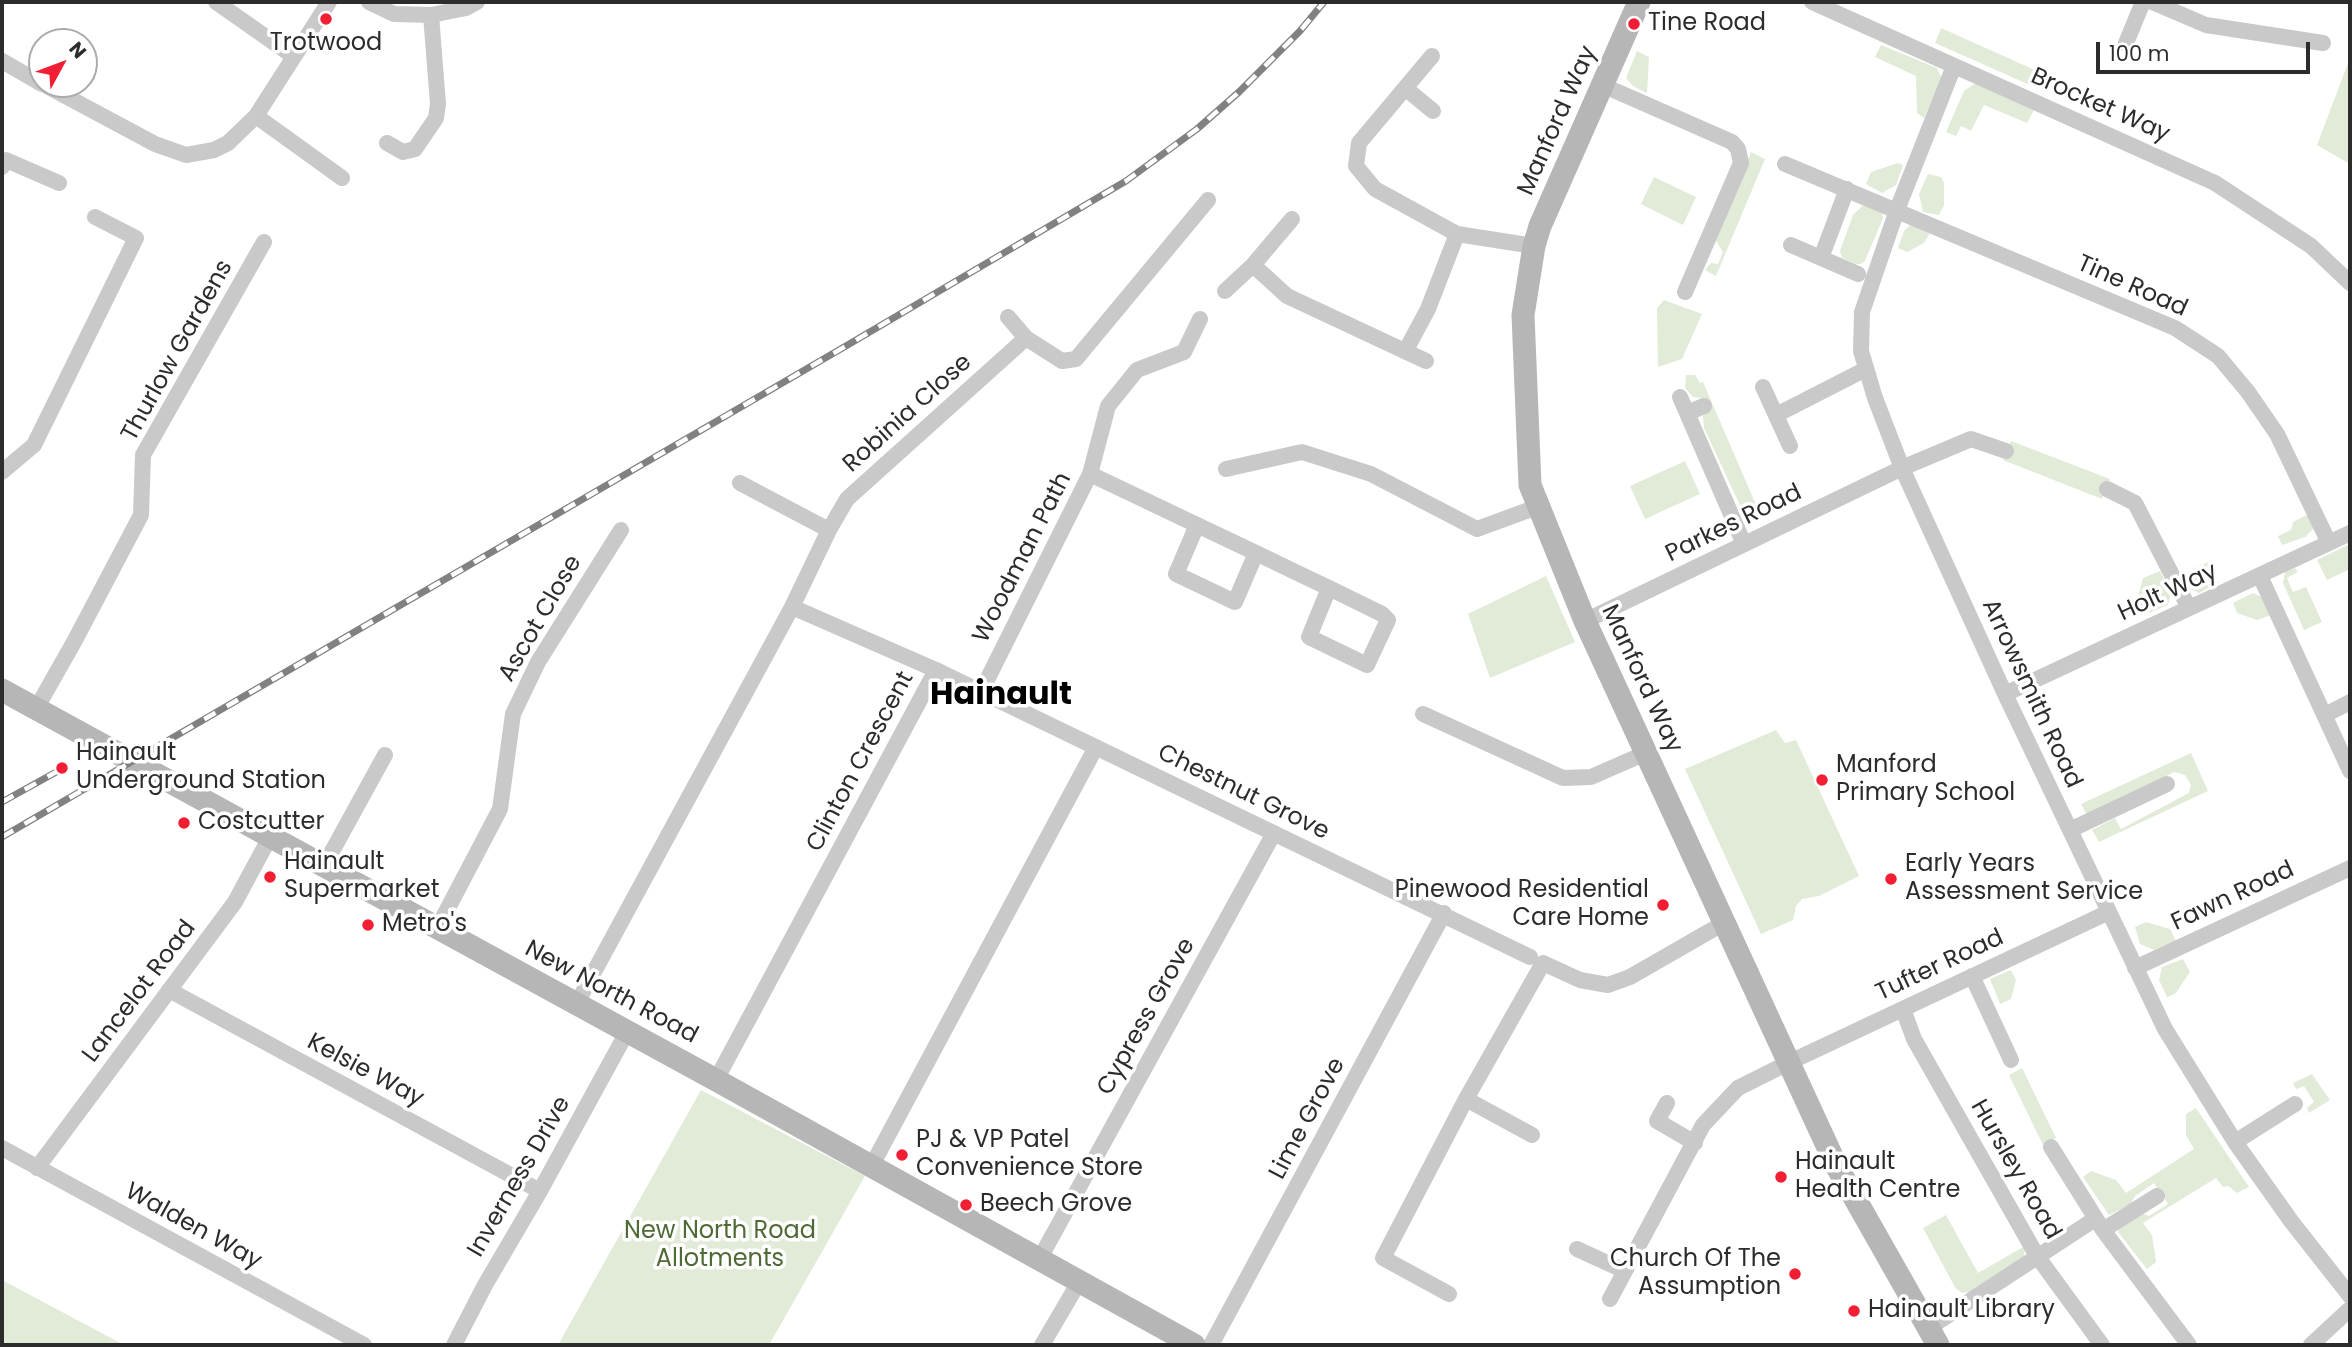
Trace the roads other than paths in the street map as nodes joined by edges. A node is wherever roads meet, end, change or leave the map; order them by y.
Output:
1 (216, 2) edge
2 (329, 2) edge
3 (369, 2) edge
4 (477, 2) edge
5 (1639, 2) edge
6 (1812, 2) edge
7 (2143, 2) edge
8 (2152, 2) edge
9 (431, 15) junction
10 (2126, 43) dead end
11 (2323, 43) dead end
12 (293, 56) junction
13 (1432, 56) dead end
14 (2, 61) edge
15 (1954, 66) junction
16 (28, 76) edge
17 (1602, 85) junction
18 (1405, 88) junction
19 (68, 98) edge
20 (1433, 111) dead end
21 (256, 116) junction
22 (387, 143) dead end
23 (1785, 163) dead end
24 (2, 167) edge
25 (342, 178) dead end
26 (59, 183) dead end
27 (1847, 189) junction
28 (1208, 200) dead end
29 (1897, 210) junction
30 (95, 217) dead end
31 (1292, 219) dead end
32 (1457, 234) junction
33 (264, 243) dead end
34 (1791, 245) dead end
35 (1534, 246) junction
36 (1821, 258) junction
37 (1253, 265) junction
38 (1858, 274) dead end
39 (2350, 283) edge
40 (1225, 291) dead end
41 (1685, 292) dead end
42 (1008, 317) dead end
43 (1200, 320) dead end
44 (1026, 338) junction
45 (1406, 350) junction
46 (1426, 361) dead end
47 (1866, 369) junction
48 (1763, 387) dead end
49 (1680, 397) dead end
50 (1704, 406) dead end
51 (1687, 413) junction
52 (1776, 415) junction
53 (1790, 446) dead end
54 (2006, 451) dead end
55 (1902, 468) junction
56 (1226, 469) dead end
57 (2, 472) edge
58 (1090, 474) junction
59 (740, 483) dead end
60 (2107, 489) dead end
61 (1537, 507) junction
62 (1197, 525) junction
63 (621, 530) dead end
64 (829, 530) junction
65 (2350, 533) edge
66 (2329, 543) junction
67 (1744, 544) junction
68 (1256, 553) junction
69 (2260, 576) junction
70 (1329, 588) junction
71 (792, 607) junction
72 (2189, 608) junction
73 (1585, 621) junction
74 (936, 670) junction
75 (2, 690) edge
76 (981, 692) junction
77 (2005, 694) junction
78 (2350, 702) edge
79 (36, 709) junction
80 (1423, 713) dead end
81 (2325, 715) junction
82 (1096, 747) junction
83 (1646, 753) junction
84 (385, 755) dead end
85 (2350, 771) edge
86 (2167, 784) dead end
87 (2070, 830) junction
88 (1274, 833) junction
89 (270, 837) junction
90 (324, 866) junction
91 (2350, 868) edge
92 (2109, 912) junction
93 (1444, 913) junction
94 (1724, 923) junction
95 (437, 929) junction
96 (1530, 957) dead end
97 (2135, 968) junction
98 (1972, 976) junction
99 (169, 990) junction
100 (576, 1004) junction
101 (1903, 1009) junction
102 (627, 1032) junction
103 (2011, 1060) dead end
104 (1790, 1062) junction
105 (716, 1080) junction
106 (1466, 1099) junction
107 (1667, 1103) dead end
108 (2295, 1104) dead end
109 (1532, 1135) dead end
110 (1695, 1143) junction
111 (2235, 1143) junction
112 (2051, 1147) dead end
113 (2, 1148) edge
114 (871, 1167) junction
115 (37, 1168) junction
116 (540, 1191) junction
117 (2157, 1196) dead end
118 (2099, 1225) junction
119 (1577, 1249) dead end
120 (2037, 1256) junction
121 (1039, 1259) junction
122 (1625, 1271) junction
123 (1079, 1282) junction
124 (1449, 1294) dead end
125 (2350, 1296) edge
126 (1610, 1299) dead end
127 (2350, 1309) edge
128 (1932, 1337) edge
129 (364, 1345) edge
130 (454, 1345) edge
131 (1042, 1345) edge
132 (1194, 1345) edge
133 (1212, 1345) edge
134 (2102, 1345) edge
135 (2189, 1345) edge
136 (2311, 1345) edge

1 - 12 street
2 - 12 street
3 - 9 street
4 - 9 street
5 - 17 street, Manford Way
6 - 15 street, Brocket Way
7 - 10 street
8 - 11 street
9 - 22 street
12 - 21 street
13 - 18 street
14 - 16 street
15 - 29 street, Arrowsmith Road
15 - 39 street, Brocket Way
17 - 35 street, Manford Way
17 - 41 street
18 - 20 street
18 - 32 street
19 - 21 street
21 - 25 street
23 - 27 street, Tine Road
24 - 26 street
27 - 29 street, Tine Road
27 - 36 street
28 - 44 street
29 - 47 street, Arrowsmith Road
29 - 66 street, Tine Road
30 - 57 street
31 - 37 street
32 - 35 street
32 - 45 street
33 - 79 street, Thurlow Gardens
34 - 36 street
35 - 61 street, Manford Way
36 - 38 street
37 - 40 street
37 - 45 street
42 - 44 street
43 - 58 street
44 - 64 street, Robinia Close
45 - 46 street
47 - 52 street
47 - 55 street, Arrowsmith Road
48 - 52 street
49 - 51 street
50 - 51 street
51 - 67 street
52 - 53 street
54 - 55 street, Parkes Road
55 - 67 street, Parkes Road
55 - 77 street, Arrowsmith Road
56 - 61 street
58 - 62 street, Woodman Path
58 - 76 street, Woodman Path
59 - 64 street
60 - 72 street
61 - 73 street, Manford Way
62 - 68 street, Woodman Path
62 - 68 street
63 - 95 street, Ascot Close
64 - 71 street, Robinia Close
65 - 66 street, Holt Way
66 - 69 street, Holt Way
67 - 73 street, Parkes Road
68 - 70 street, Woodman Path
69 - 72 street, Holt Way
69 - 81 street
70 - 70 street, Woodman Path
71 - 74 street, Clinton Crescent
71 - 100 street
72 - 77 street, Holt Way
73 - 83 street, Manford Way
74 - 76 street, Chestnut Grove
74 - 105 street, Clinton Crescent
75 - 79 street, New North Road
76 - 82 street, Chestnut Grove
77 - 87 street, Arrowsmith Road
78 - 81 street
79 - 89 street, New North Road
80 - 83 street
81 - 85 street
82 - 88 street, Chestnut Grove
82 - 114 street
83 - 94 street, Manford Way
84 - 90 street
86 - 87 street
87 - 92 street, Arrowsmith Road
88 - 93 street, Chestnut Grove
88 - 121 street, Cypress Grove
89 - 90 street, New North Road
89 - 99 street, Lancelot Road
90 - 95 street, New North Road
91 - 97 street, Fawn Road
92 - 97 street, Arrowsmith Road
92 - 98 street, Tufter Road
93 - 96 street, Chestnut Grove
93 - 133 street, Lime Grove
94 - 104 street, Manford Way
94 - 106 street
95 - 100 street, New North Road
97 - 111 street, Arrowsmith Road
98 - 101 street, Tufter Road
98 - 103 street
99 - 115 street, Lancelot Road
99 - 116 street, Kelsie Way
100 - 102 street, New North Road
101 - 104 street, Tufter Road
101 - 120 street, Hursley Road
102 - 105 street, New North Road
102 - 116 street, Inverness Drive
104 - 110 street, Tufter Road
104 - 128 street, Manford Way
105 - 114 street, New North Road
106 - 109 street
106 - 124 street
107 - 110 street
108 - 111 street
110 - 122 street, Tufter Road
111 - 125 street, Arrowsmith Road
112 - 118 street
113 - 115 street, Walden Way
114 - 121 street, New North Road
115 - 129 street, Walden Way
116 - 130 street, Inverness Drive
117 - 118 street
118 - 120 street
118 - 135 street
119 - 122 street
120 - 128 street
120 - 134 street, Hursley Road
121 - 123 street, New North Road
122 - 126 street, Tufter Road
123 - 131 street
123 - 132 street, New North Road
127 - 136 street

